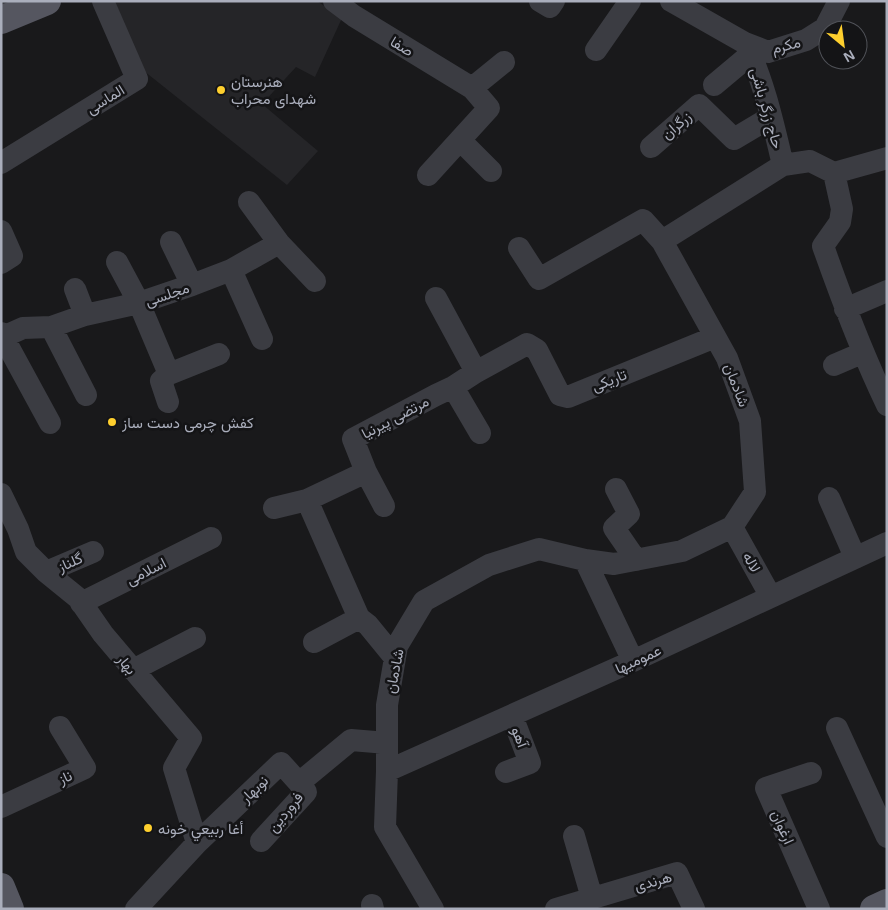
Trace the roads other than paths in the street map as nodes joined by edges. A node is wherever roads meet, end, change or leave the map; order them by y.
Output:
1 (8, 1) edge
2 (47, 1) edge
3 (103, 1) edge
4 (334, 1) edge
5 (540, 1) edge
6 (554, 1) edge
7 (630, 1) edge
8 (839, 1) edge
9 (678, 3) edge
10 (1, 4) edge
11 (1, 20) edge
12 (748, 48) junction
13 (596, 50) dead end
14 (504, 62) dead end
15 (714, 85) dead end
16 (472, 88) junction
17 (771, 117) junction
18 (460, 140) junction
19 (651, 146) dead end
20 (887, 158) edge
21 (1, 163) edge
22 (783, 165) junction
23 (491, 171) dead end
24 (834, 173) junction
25 (428, 175) dead end
26 (249, 202) dead end
27 (1, 231) edge
28 (662, 240) junction
29 (171, 242) dead end
30 (279, 243) junction
31 (519, 248) dead end
32 (118, 262) dead end
33 (1, 263) edge
34 (231, 270) junction
35 (315, 281) dead end
36 (192, 285) junction
37 (75, 289) dead end
38 (887, 291) edge
39 (436, 298) dead end
40 (139, 303) junction
41 (845, 309) junction
42 (85, 315) junction
43 (51, 327) junction
44 (2, 336) edge
45 (715, 337) junction
46 (262, 338) dead end
47 (527, 344) joint
48 (862, 353) junction
49 (219, 354) dead end
50 (834, 365) dead end
51 (476, 372) junction
52 (168, 374) junction
53 (453, 387) junction
54 (86, 395) dead end
55 (168, 402) dead end
56 (887, 405) edge
57 (50, 423) dead end
58 (480, 433) dead end
59 (366, 472) junction
60 (616, 489) dead end
61 (2, 497) edge
62 (829, 498) dead end
63 (307, 500) junction
64 (384, 506) dead end
65 (274, 508) dead end
66 (732, 527) junction
67 (211, 538) dead end
68 (887, 543) edge
69 (93, 552) dead end
70 (854, 557) junction
71 (585, 560) junction
72 (636, 560) junction
73 (46, 572) junction
74 (771, 597) junction
75 (81, 603) junction
76 (359, 618) junction
77 (195, 638) dead end
78 (314, 642) dead end
79 (395, 658) junction
80 (633, 661) junction
81 (133, 670) junction
82 (512, 716) junction
83 (60, 728) dead end
84 (837, 728) dead end
85 (387, 743) junction
86 (388, 771) junction
87 (506, 772) dead end
88 (811, 773) dead end
89 (299, 783) junction
90 (1, 807) edge
91 (574, 836) dead end
92 (887, 837) edge
93 (261, 841) dead end
94 (197, 843) junction
95 (1, 887) edge
96 (592, 898) junction
97 (887, 903) edge
98 (10, 909) edge
99 (136, 909) edge
100 (433, 909) edge
101 (556, 909) edge
102 (694, 909) edge
103 (819, 909) edge
104 (874, 909) edge

1 - 10 street
2 - 11 main road
3 - 21 street, الماسی
4 - 16 street, صفا
5 - 6 street
7 - 13 street
8 - 12 street, مکرم
9 - 12 street
12 - 15 street
12 - 17 street, حاج زرگر باشی
14 - 16 street
16 - 18 street, صفا
17 - 19 street, زرگران
17 - 22 street, حاج زرگر باشی
18 - 23 street
18 - 25 street
20 - 24 street
22 - 24 street, حاج زرگر باشی
22 - 28 street
24 - 41 street
26 - 30 street
27 - 33 street
28 - 31 street, شادمان
28 - 45 street, شادمان
29 - 36 street
30 - 34 street, مجلسی
30 - 35 street
32 - 40 street
34 - 36 street, مجلسی
34 - 46 street
36 - 40 street, مجلسی
37 - 42 street
38 - 41 street
39 - 51 street
40 - 42 street, مجلسی
40 - 52 street
41 - 48 street
42 - 43 street, مجلسی
43 - 44 street, مجلسی
43 - 54 street
44 - 57 street
45 - 47 street, تاریکی
45 - 66 street, شادمان
47 - 51 street, مرتضی پیرنیا
48 - 50 street
48 - 56 street
49 - 52 street
51 - 53 street, مرتضی پیرنیا
52 - 55 street
53 - 58 street
53 - 59 street, مرتضی پیرنیا
59 - 63 street
59 - 64 street
60 - 72 street
61 - 73 street, بهار
62 - 70 street
63 - 65 street
63 - 76 street
66 - 72 street, شادمان
66 - 74 street, لاله
67 - 75 street, اسلامی
68 - 70 street, عمومیها
69 - 73 street, گلناز
70 - 74 street, عمومیها
71 - 72 street, شادمان
71 - 79 street, شادمان
71 - 80 street
73 - 75 street, بهار
74 - 80 street, عمومیها
75 - 81 street, بهار
76 - 78 street
76 - 79 street
77 - 81 street
79 - 85 street, شادمان
80 - 82 street, عمومیها
81 - 94 street, بهار
82 - 86 street, عمومیها
82 - 87 street, آهو
83 - 90 street, ناز
84 - 92 street
85 - 86 street, شادمان
85 - 89 street
86 - 100 street, شادمان
88 - 103 street, ارغوان
89 - 93 street, فروردین
89 - 94 street, نوبهار
91 - 96 street
94 - 99 street, نوبهار
95 - 98 main road
96 - 101 street, هرندی
96 - 102 street, هرندی
97 - 104 main road

